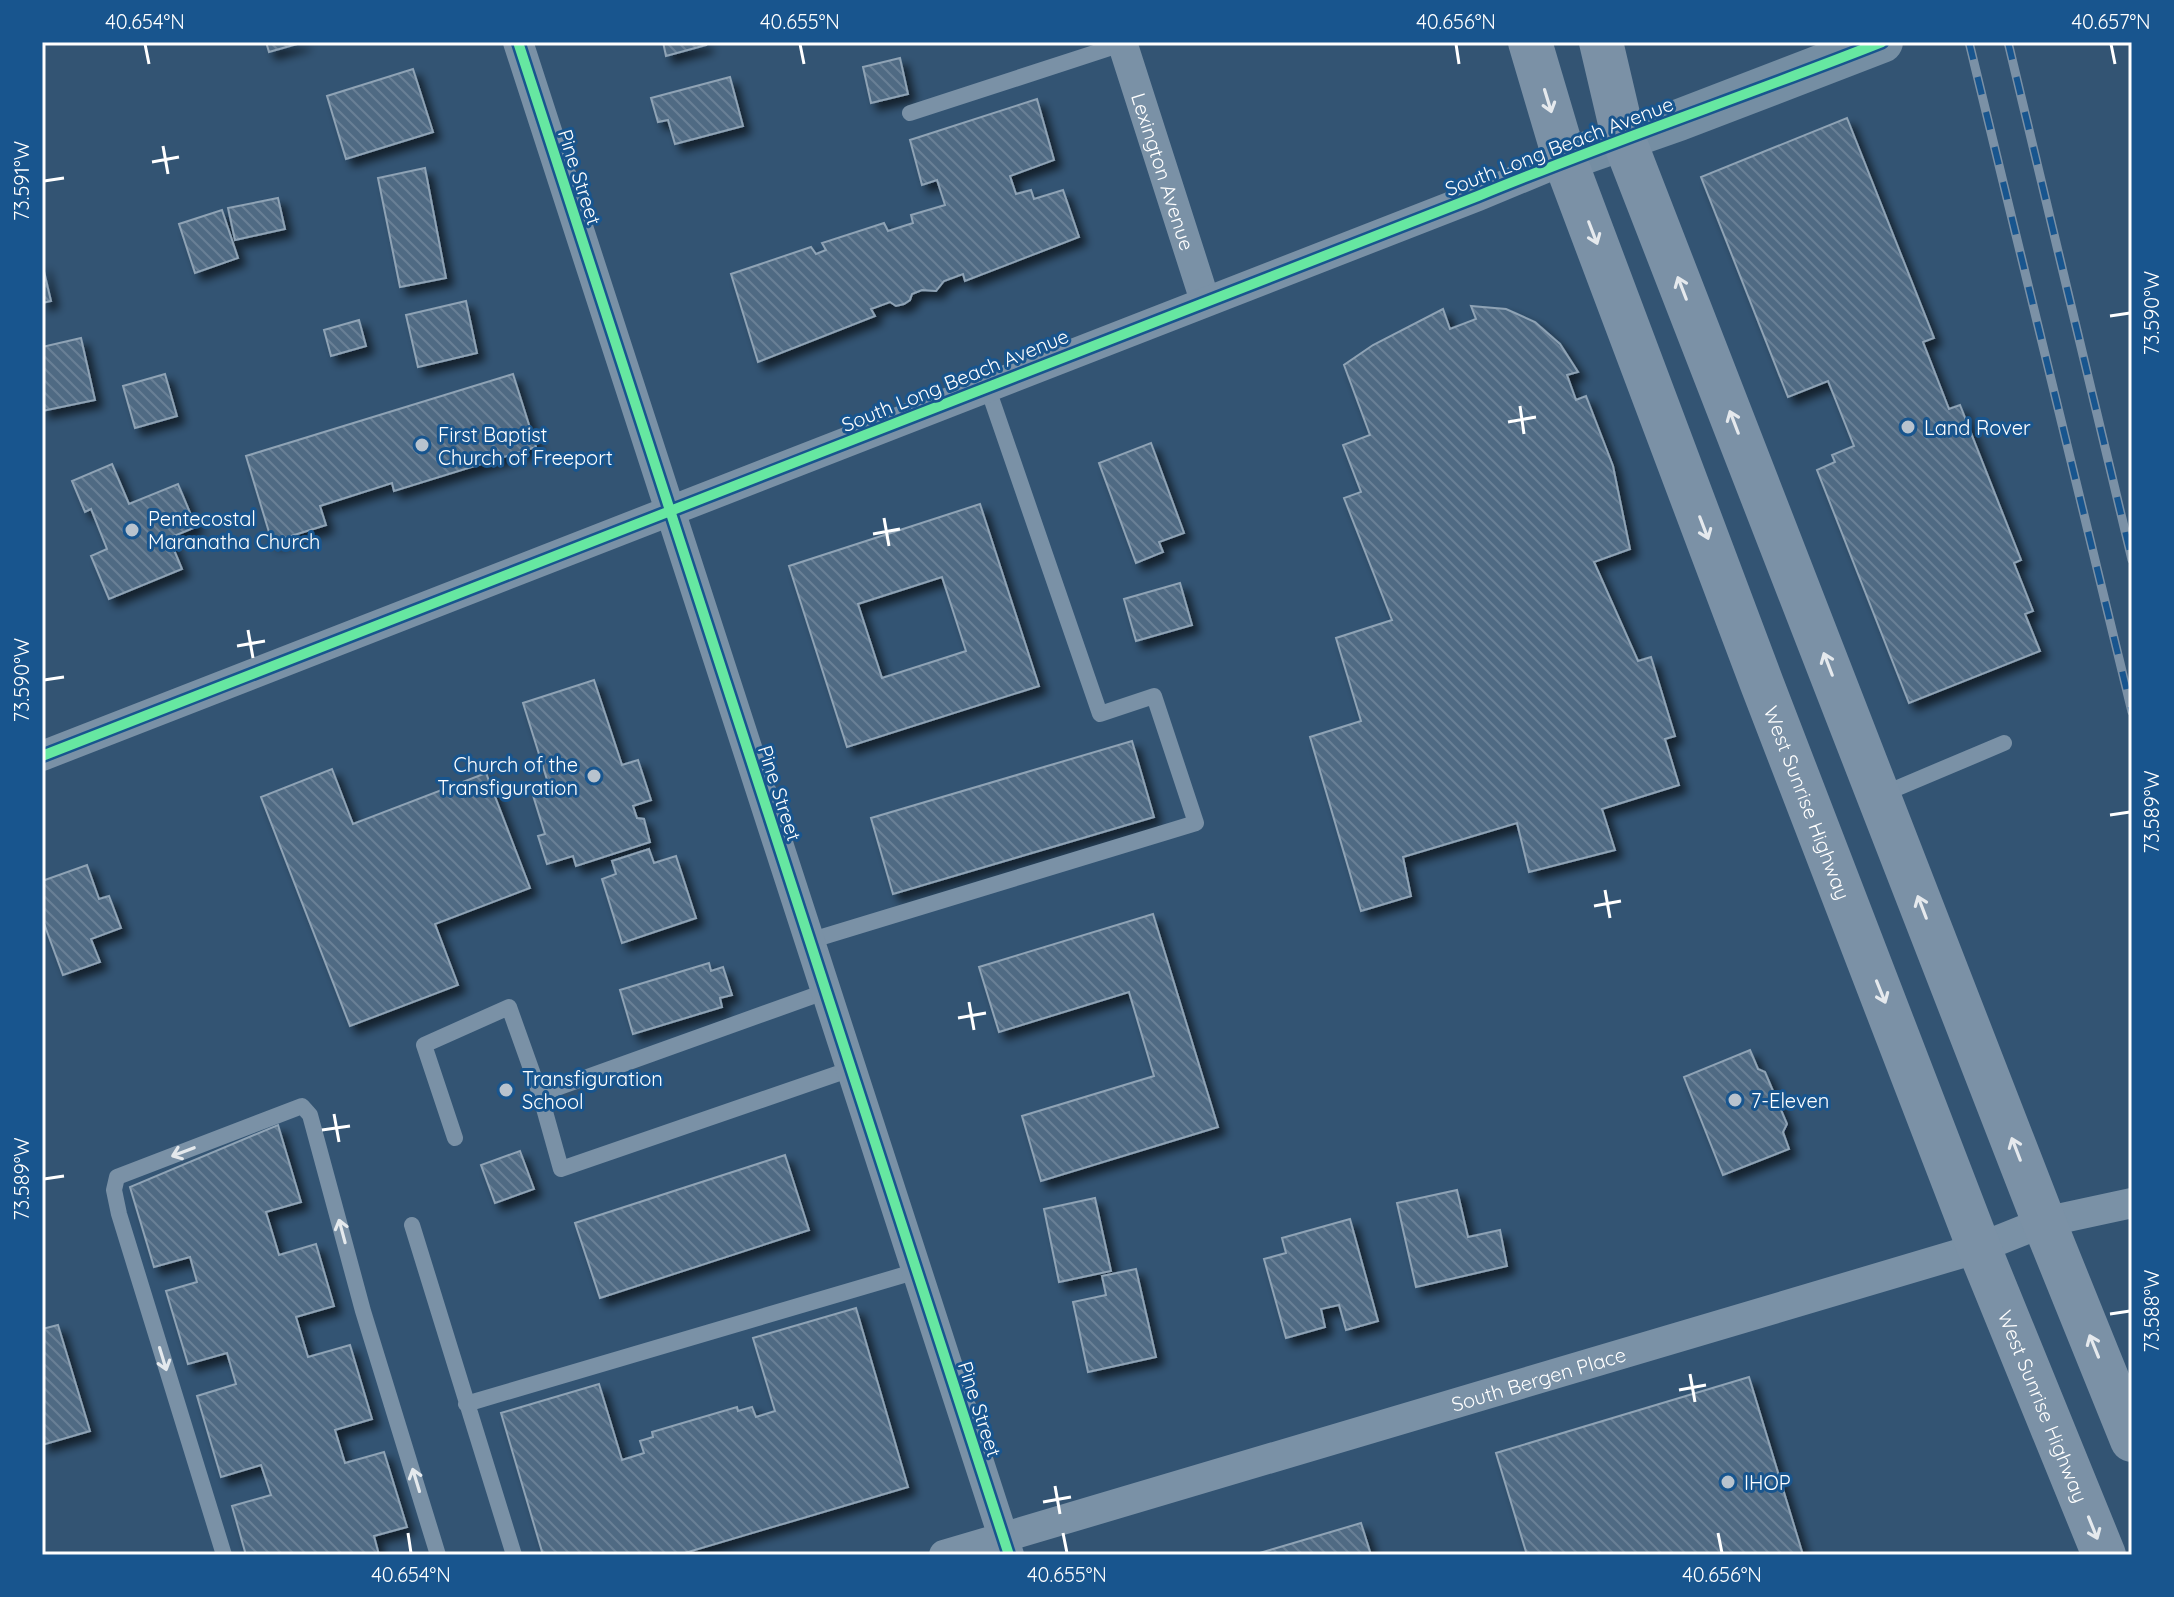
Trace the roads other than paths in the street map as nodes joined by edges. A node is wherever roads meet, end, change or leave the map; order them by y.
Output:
1 (518, 42) edge
2 (1530, 42) edge
3 (1601, 42) edge
4 (1122, 43) edge
5 (1870, 44) edge
6 (910, 113) dead end
7 (1624, 140) junction
8 (1565, 160) junction
9 (1205, 301) junction
10 (987, 386) junction
11 (670, 512) junction
12 (2004, 743) dead end
13 (42, 756) edge
14 (1879, 796) junction
15 (809, 941) junction
16 (827, 991) junction
17 (851, 1069) junction
18 (540, 1094) junction
19 (455, 1138) dead end
20 (2132, 1203) edge
21 (2044, 1222) junction
22 (412, 1225) dead end
23 (1979, 1248) junction
24 (917, 1271) junction
25 (466, 1404) junction
26 (2132, 1440) edge
27 (1006, 1546) edge
28 (224, 1555) edge
29 (438, 1555) edge
30 (514, 1555) edge
31 (944, 1555) edge
32 (2104, 1555) edge

1 - 11 street, Pine Street
2 -> 8 highway, West Sunrise Highway
3 - 7 highway
4 - 6 lane
4 - 9 street, Lexington Avenue
5 - 7 street, South Long Beach Avenue
7 - 8 street, South Long Beach Avenue
14 -> 7 highway
8 - 9 street, South Long Beach Avenue
8 -> 23 highway, West Sunrise Highway
9 - 10 street, South Long Beach Avenue
10 - 11 street, South Long Beach Avenue
10 - 15 lane
11 - 13 street, South Long Beach Avenue
11 - 15 street, Pine Street
12 - 14 lane
21 -> 14 highway
15 - 16 street, Pine Street
16 - 17 street, Pine Street
16 - 18 lane
17 - 18 lane
17 - 24 street, Pine Street
18 - 19 lane
20 - 21 street, South Bergen Place
21 - 23 street, South Bergen Place
26 -> 21 highway
22 - 25 lane
23 - 27 street, South Bergen Place
23 -> 32 highway, West Sunrise Highway
24 - 25 lane
24 - 27 street, Pine Street
25 - 30 lane
27 - 31 street, South Bergen Place
29 -> 28 lane

